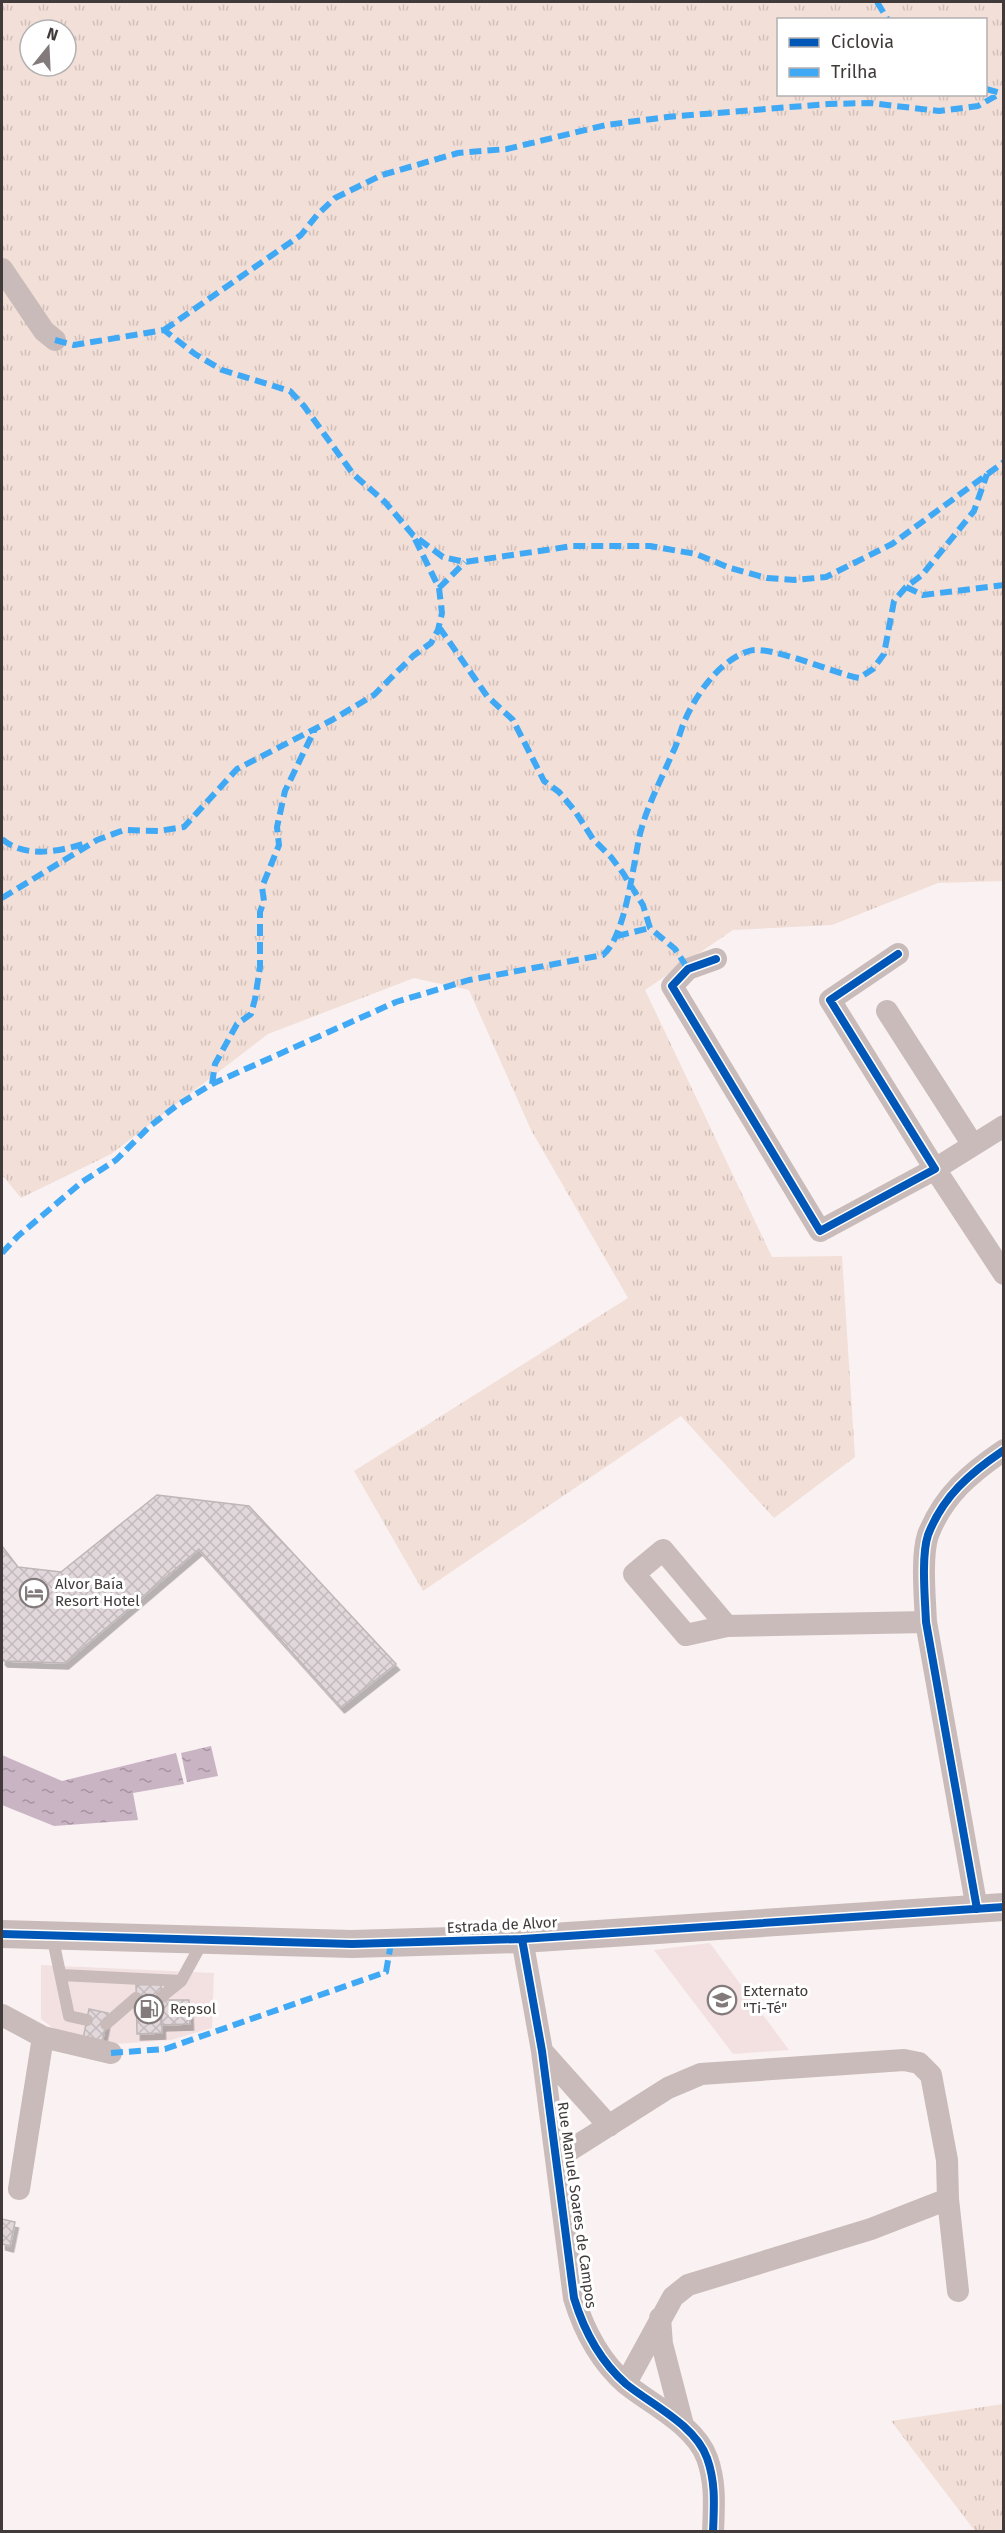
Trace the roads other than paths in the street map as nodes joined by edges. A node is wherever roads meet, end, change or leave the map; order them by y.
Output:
1 (2, 269) edge
2 (55, 340) dead end
3 (898, 954) dead end
4 (716, 959) dead end
5 (887, 1011) dead end
6 (1004, 1126) edge
7 (973, 1145) junction
8 (935, 1168) junction
9 (1004, 1274) edge
10 (1004, 1450) edge
11 (926, 1622) junction
12 (727, 1626) dead end
13 (990, 1908) edge
14 (2, 1934) edge
15 (52, 1935) junction
16 (522, 1939) junction
17 (204, 1940) junction
18 (61, 1975) junction
19 (181, 1981) junction
20 (161, 1997) dead end
21 (136, 1998) dead end
22 (2, 2015) edge
23 (87, 2020) dead end
24 (106, 2024) dead end
25 (43, 2037) junction
26 (542, 2051) junction
27 (111, 2052) dead end
28 (609, 2126) junction
29 (556, 2159) junction
30 (19, 2189) dead end
31 (948, 2199) junction
32 (958, 2291) dead end
33 (660, 2318) junction
34 (626, 2383) junction
35 (683, 2425) junction
36 (713, 2532) edge

1 - 2 street
3 - 8 street
4 - 8 street
5 - 7 street
6 - 7 street
7 - 8 street
8 - 9 street
10 - 11 street
11 - 12 street
11 - 13 street
13 - 16 street, Estrada de Alvor
14 - 15 street, Estrada de Alvor
15 - 17 street, Estrada de Alvor
15 - 18 lane
16 - 17 street, Estrada de Alvor
16 - 26 street, Rue Manuel Soares de Campos
17 - 19 lane
18 - 19 lane
18 - 23 lane
19 - 20 lane
21 - 24 lane
22 - 25 street
25 - 27 street
25 - 30 street
26 - 28 street
26 - 29 street, Rue Manuel Soares de Campos
28 - 29 street
28 - 31 street
29 - 34 street, Rue Manuel Soares de Campos
31 - 32 street
31 - 33 street
33 - 34 street
33 - 35 street
34 - 35 street, Rue Manuel Soares de Campos
35 - 36 street, Rue Manuel Soares de Campos

